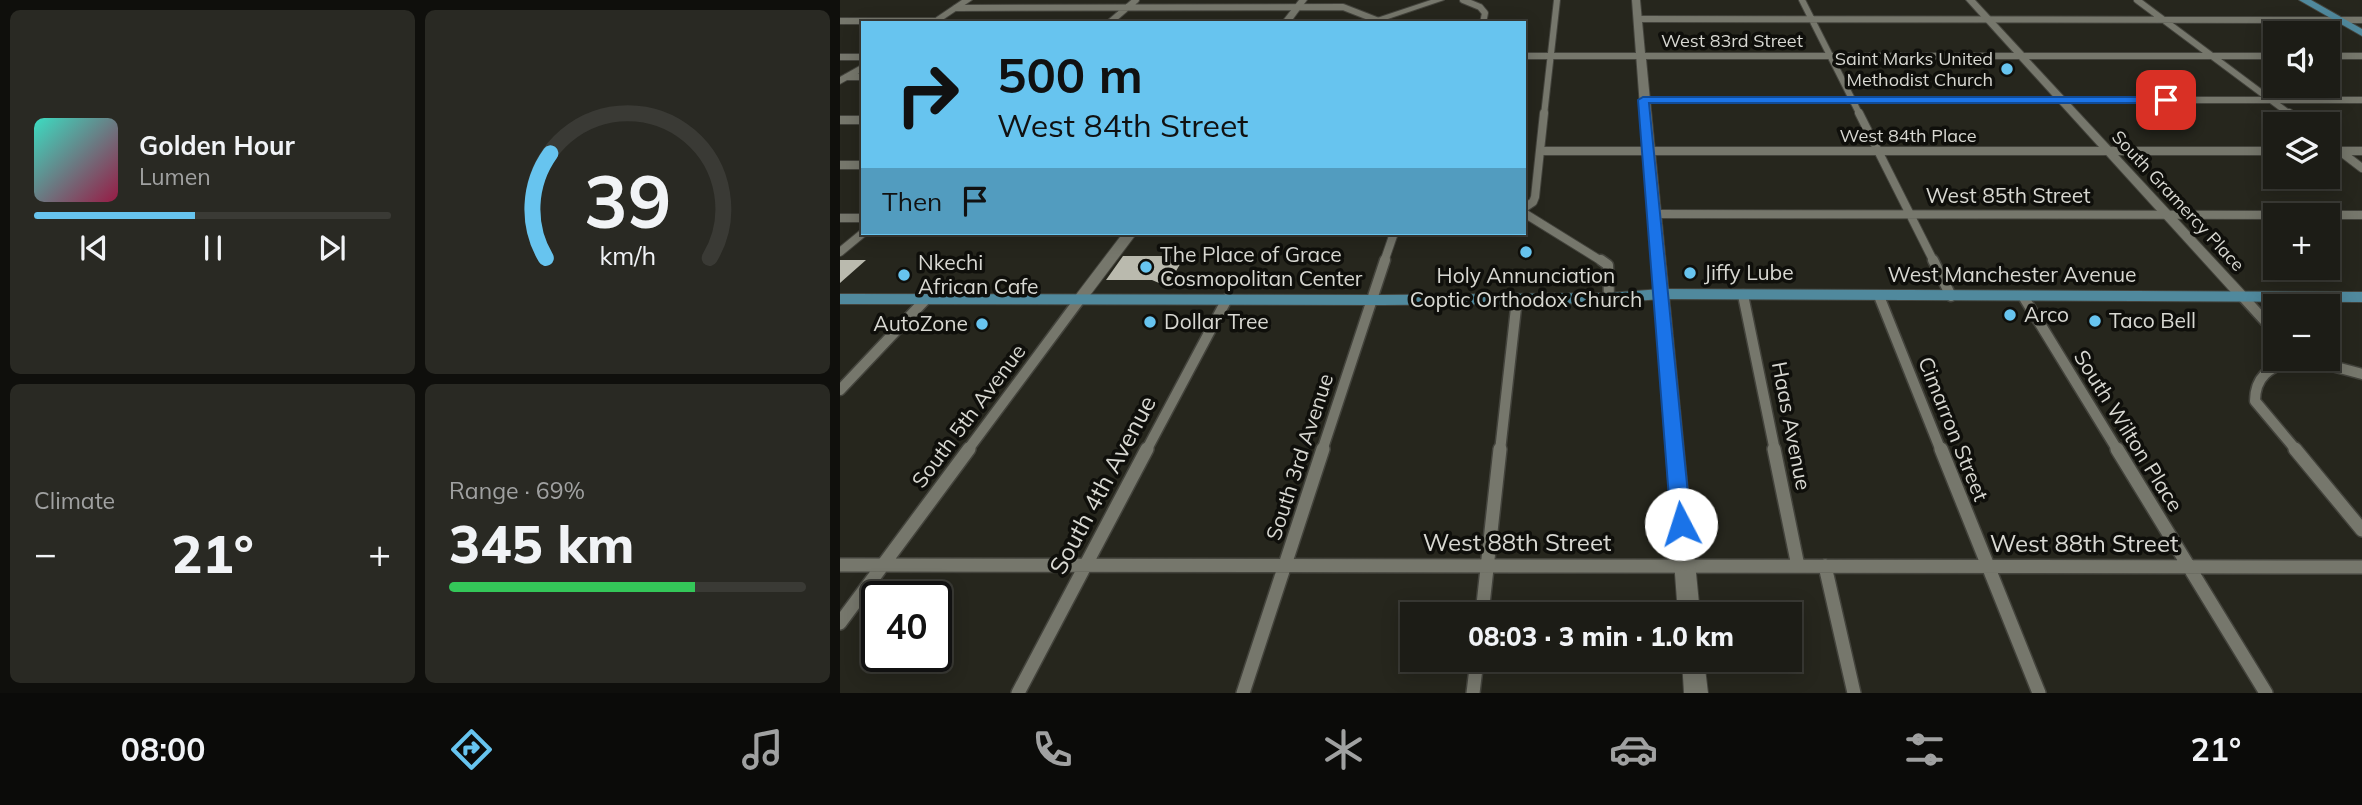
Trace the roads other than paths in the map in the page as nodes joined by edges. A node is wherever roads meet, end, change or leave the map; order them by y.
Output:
1 (968, 0) edge
2 (1136, 0) edge
3 (1440, 0) edge
4 (1463, 0) edge
5 (1558, 0) edge
6 (1636, 0) edge
7 (1802, 0) edge
8 (1970, 0) edge
9 (2137, 0) edge
10 (2304, 0) edge
11 (1300, 4) edge
12 (956, 8) junction
13 (1127, 8) junction
14 (1638, 19) junction
15 (1812, 20) junction
16 (1989, 20) junction
17 (2164, 20) junction
18 (2339, 20) junction
19 (2362, 20) edge
20 (840, 21) edge
21 (861, 21) edge
22 (936, 21) edge
23 (1112, 21) edge
24 (1287, 21) edge
25 (1381, 21) edge
26 (1483, 21) edge
27 (2362, 33) edge
28 (1526, 56) edge
29 (1551, 56) junction
30 (1640, 56) junction
31 (1831, 56) junction
32 (2022, 56) junction
33 (2213, 56) junction
34 (840, 57) edge
35 (861, 57) edge
36 (2263, 57) edge
37 (2340, 57) edge
38 (2362, 57) edge
39 (861, 67) edge
40 (844, 79) edge
41 (1643, 100) junction
42 (1852, 100) junction
43 (2062, 100) junction
44 (2270, 100) junction
45 (2362, 100) edge
46 (2286, 112) edge
47 (840, 120) edge
48 (861, 120) edge
49 (1541, 151) junction
50 (1647, 151) junction
51 (2263, 151) edge
52 (2340, 151) edge
53 (2362, 151) edge
54 (1878, 152) junction
55 (2109, 152) junction
56 (2340, 152) edge
57 (840, 164) edge
58 (861, 165) edge
59 (2362, 168) edge
60 (1526, 208) edge
61 (1909, 213) junction
62 (1653, 214) junction
63 (2166, 214) junction
64 (2362, 215) edge
65 (840, 218) edge
66 (861, 218) edge
67 (1529, 218) edge
68 (861, 235) edge
69 (1128, 235) edge
70 (1393, 235) edge
71 (840, 252) edge
72 (840, 289) edge
73 (1083, 294) junction
74 (1609, 294) junction
75 (1661, 294) junction
76 (1374, 295) junction
77 (1743, 295) junction
78 (1879, 296) junction
79 (1951, 296) junction
80 (2022, 296) junction
81 (2362, 296) edge
82 (2243, 297) junction
83 (840, 299) edge
84 (926, 299) junction
85 (1227, 299) junction
86 (1517, 299) junction
87 (2263, 319) edge
88 (2340, 368) edge
89 (2265, 371) edge
90 (2362, 374) edge
91 (840, 390) edge
92 (2362, 530) edge
93 (840, 565) edge
94 (884, 565) junction
95 (1087, 565) junction
96 (1285, 565) junction
97 (1488, 565) junction
98 (1684, 566) junction
99 (1798, 566) junction
100 (1825, 566) junction
101 (1988, 566) junction
102 (2189, 566) junction
103 (2362, 567) edge
104 (1483, 602) edge
105 (1688, 602) edge
106 (840, 623) edge
107 (1476, 672) edge
108 (1694, 672) edge
109 (1018, 693) edge
110 (1243, 693) edge
111 (1473, 693) edge
112 (1696, 693) edge
113 (1854, 693) edge
114 (2039, 693) edge
115 (2266, 693) edge

1 - 12 street
2 - 13 street
3 - 25 street
4 - 26 street
5 - 29 street
6 - 14 street
7 - 15 street
8 - 16 street, South Gramercy Place
9 - 17 street
10 - 18 main road
11 - 13 street
11 - 24 street
11 - 25 street
12 - 13 street
12 - 22 street
13 - 23 street
14 - 15 street
14 - 30 street
15 - 16 street
15 - 31 street
16 - 17 street
16 - 32 street, South Gramercy Place
17 - 18 street
17 - 33 street
18 - 19 street
18 - 27 main road
20 - 21 street
28 - 29 street, West 83rd Street
29 - 30 street, West 83rd Street
29 - 49 street
30 - 31 street, West 83rd Street
30 - 41 street
31 - 32 street, West 83rd Street
31 - 42 street
32 - 33 street, West 83rd Street
32 - 43 street, South Gramercy Place
33 - 36 street, West 83rd Street
33 - 44 street
34 - 35 street
37 - 38 street
39 - 40 street
41 - 42 street
41 - 50 street
42 - 43 street
42 - 54 street
43 - 44 street
43 - 55 street, South Gramercy Place
44 - 45 street
44 - 46 street
47 - 48 street
49 - 50 street, West 84th Place
49 - 60 street
50 - 54 street, West 84th Place
50 - 62 street
51 - 55 street, West 84th Place
52 - 53 street
54 - 55 street, West 84th Place
54 - 61 street
55 - 63 street, South Gramercy Place
56 - 59 street
57 - 58 street
61 - 62 street, West 85th Street
61 - 63 street, West 85th Street
61 - 79 street
62 - 75 street
63 - 64 street, West 85th Street
63 - 82 street, South Gramercy Place
65 - 66 street
67 - 74 street
68 - 71 street
69 - 73 street, South 5th Avenue
70 - 76 street, South 3rd Avenue
72 - 73 main road
73 - 76 main road
73 - 84 main road
73 - 85 main road
73 - 94 street, South 5th Avenue
74 - 75 main road, West Manchester Avenue
74 - 76 main road
74 - 86 main road
75 - 77 main road, West Manchester Avenue
75 - 98 street
76 - 85 main road
76 - 86 main road
76 - 96 street, South 3rd Avenue
77 - 78 main road, West Manchester Avenue
77 - 99 street, Haas Avenue
78 - 79 main road, West Manchester Avenue
78 - 101 street, Cimarron Street
79 - 80 main road, West Manchester Avenue
80 - 82 main road, West Manchester Avenue
80 - 102 street, South Wilton Place
81 - 82 main road, West Manchester Avenue
82 - 87 street, South Gramercy Place
83 - 84 main road
84 - 91 street
85 - 95 street, South 4th Avenue
86 - 97 street
88 - 90 street
89 - 92 street
93 - 94 street, West 88th Street
94 - 95 street, West 88th Street
94 - 106 street, South 5th Avenue
95 - 96 street, West 88th Street
95 - 109 street, South 4th Avenue
96 - 97 street, West 88th Street
96 - 110 street, South 3rd Avenue
97 - 98 street, West 88th Street
97 - 104 street
98 - 99 street, West 88th Street
98 - 105 street
99 - 100 street, West 88th Street
100 - 101 street, West 88th Street
100 - 113 street
101 - 102 street, West 88th Street
101 - 114 street, Cimarron Street
102 - 103 street, West 88th Street
102 - 115 street, South Wilton Place
107 - 111 street
108 - 112 street

